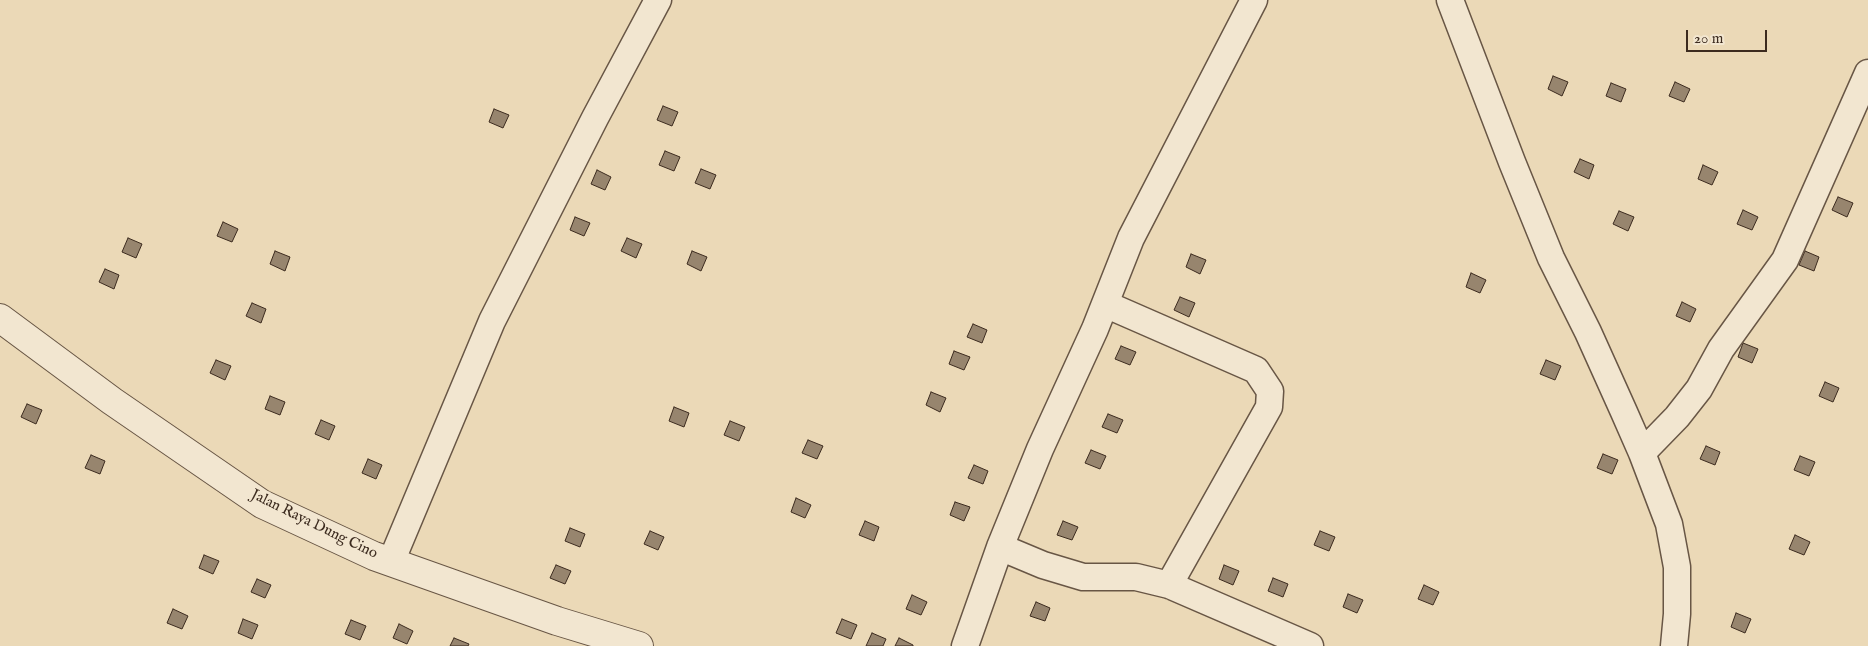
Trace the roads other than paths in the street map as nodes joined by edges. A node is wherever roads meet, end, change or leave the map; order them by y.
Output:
1 (658, 0) edge
2 (1254, 0) edge
3 (1450, 0) edge
4 (1868, 73) edge
5 (1105, 304) junction
6 (0, 318) edge
7 (1642, 453) junction
8 (1000, 548) junction
9 (391, 562) junction
10 (1169, 585) junction
11 (639, 646) edge
12 (965, 646) edge
13 (1310, 646) edge
14 (1674, 646) edge

1 - 9 street
2 - 5 street
3 - 7 street
4 - 7 street
5 - 8 street
5 - 10 street
6 - 9 street, Jalan Raya Dung Cino
7 - 14 street
8 - 10 street
8 - 12 street
9 - 11 street, Jalan Raya Dung Cino
10 - 13 street

